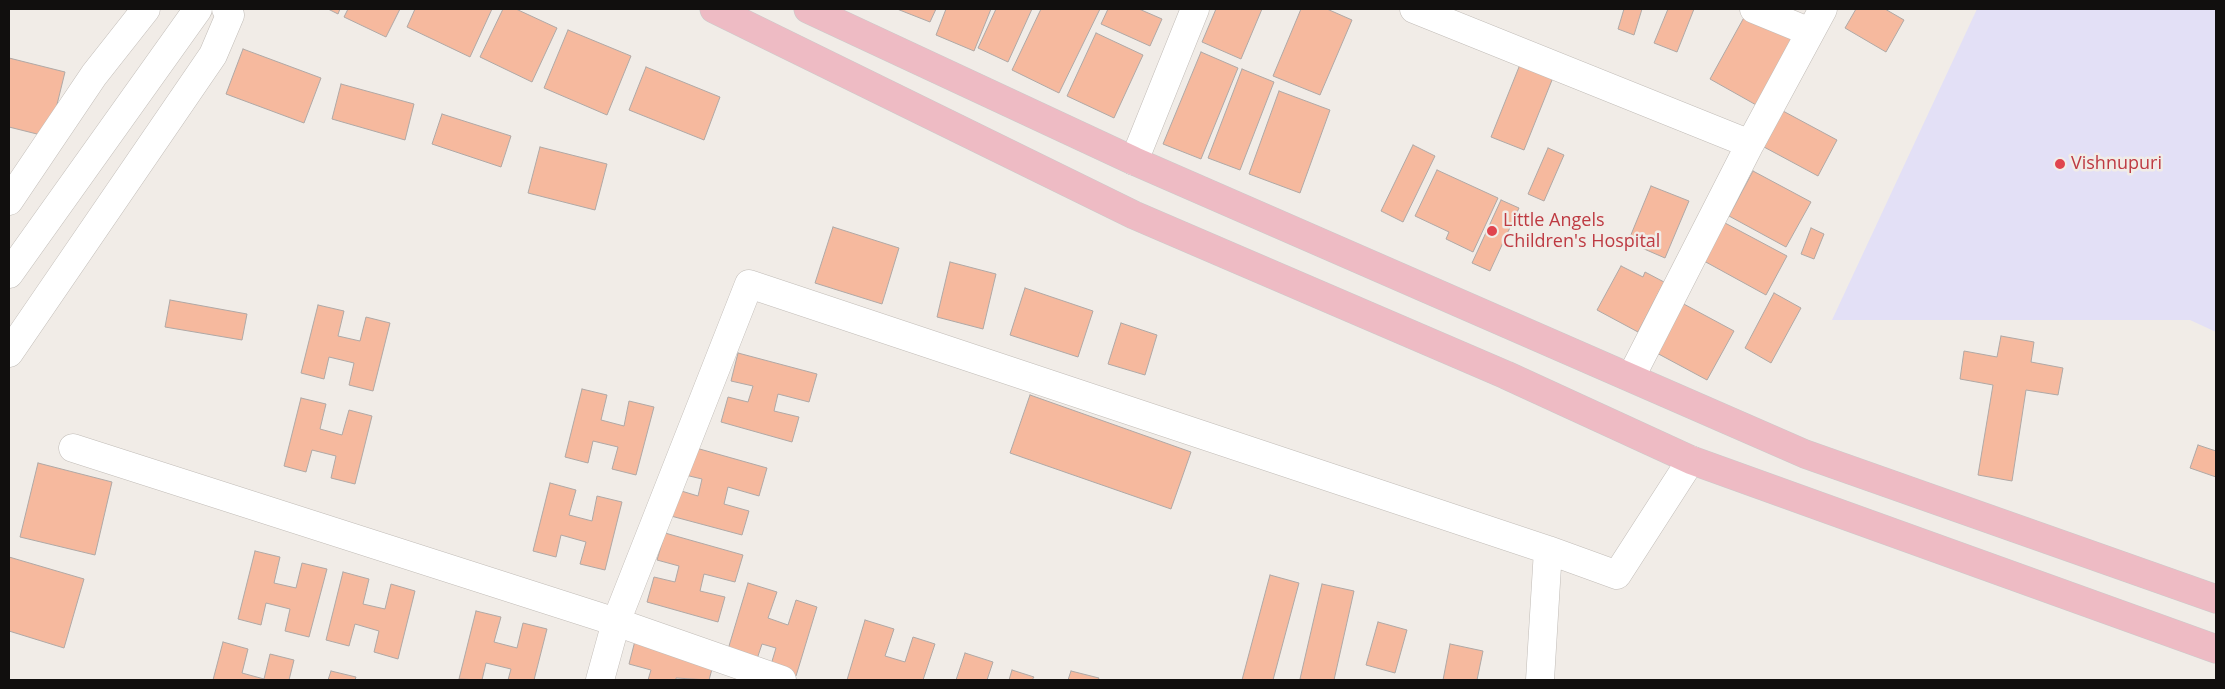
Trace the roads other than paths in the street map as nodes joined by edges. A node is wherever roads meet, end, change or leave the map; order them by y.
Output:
1 (146, 9) edge
2 (226, 9) edge
3 (714, 9) edge
4 (808, 9) edge
5 (1195, 9) edge
6 (1414, 9) edge
7 (1754, 9) edge
8 (1823, 9) edge
9 (197, 10) edge
10 (1810, 32) junction
11 (1750, 144) junction
12 (1134, 161) junction
13 (9, 201) edge
14 (9, 274) edge
15 (9, 353) edge
16 (1631, 377) junction
17 (72, 448) dead end
18 (1691, 460) junction
19 (1548, 550) junction
20 (2216, 599) edge
21 (616, 622) junction
22 (2216, 649) edge
23 (600, 680) edge
24 (782, 680) edge
25 (1540, 680) edge

1 - 13 street
2 - 15 street
3 - 18 main road
4 - 12 main road
5 - 12 street
6 - 11 street
7 - 10 street
8 - 10 street
9 - 14 street
10 - 11 street
11 - 16 street
12 - 16 main road
16 - 20 main road
17 - 21 street
18 - 19 street
18 - 22 main road
19 - 21 street
19 - 25 street
21 - 23 street
21 - 24 street

